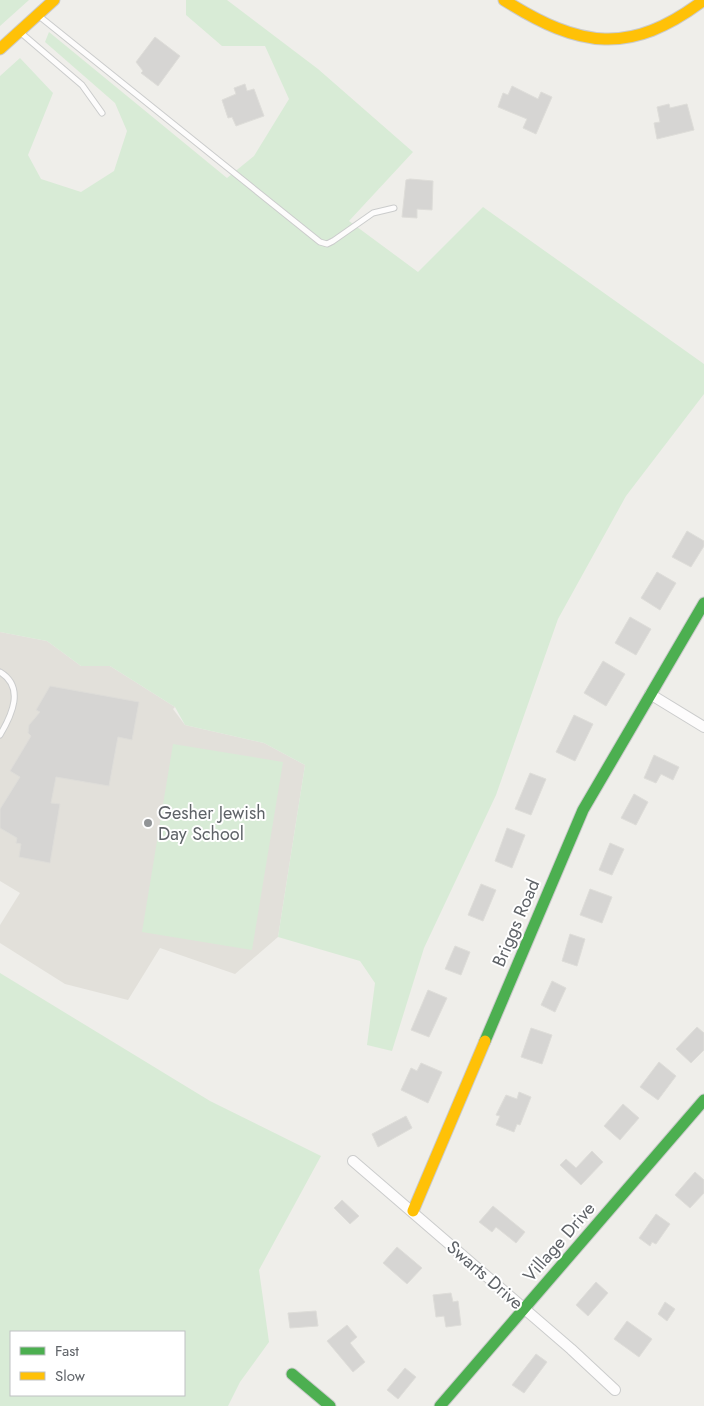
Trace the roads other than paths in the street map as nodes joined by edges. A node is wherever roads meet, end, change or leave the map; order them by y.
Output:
1 (54, 0) edge
2 (504, 0) edge
3 (704, 0) edge
4 (38, 16) junction
5 (20, 32) junction
6 (0, 49) edge
7 (102, 113) dead end
8 (394, 208) dead end
9 (704, 603) edge
10 (0, 672) edge
11 (650, 694) junction
12 (704, 727) edge
13 (0, 735) edge
14 (704, 1100) edge
15 (353, 1161) dead end
16 (413, 1212) junction
17 (524, 1309) junction
18 (292, 1374) dead end
19 (615, 1390) dead end
20 (330, 1406) edge
21 (440, 1406) edge

1 - 4 street
2 - 3 street
4 - 5 street
4 - 8 lane
5 - 6 street
5 - 7 lane
9 - 11 street, Briggs Road
10 - 13 lane
11 - 12 street
11 - 16 street, Briggs Road
14 - 17 street, Village Drive
15 - 16 street, Swarts Drive
16 - 17 street, Swarts Drive
17 - 19 street, Swarts Drive
17 - 21 street, Village Drive
18 - 20 street

